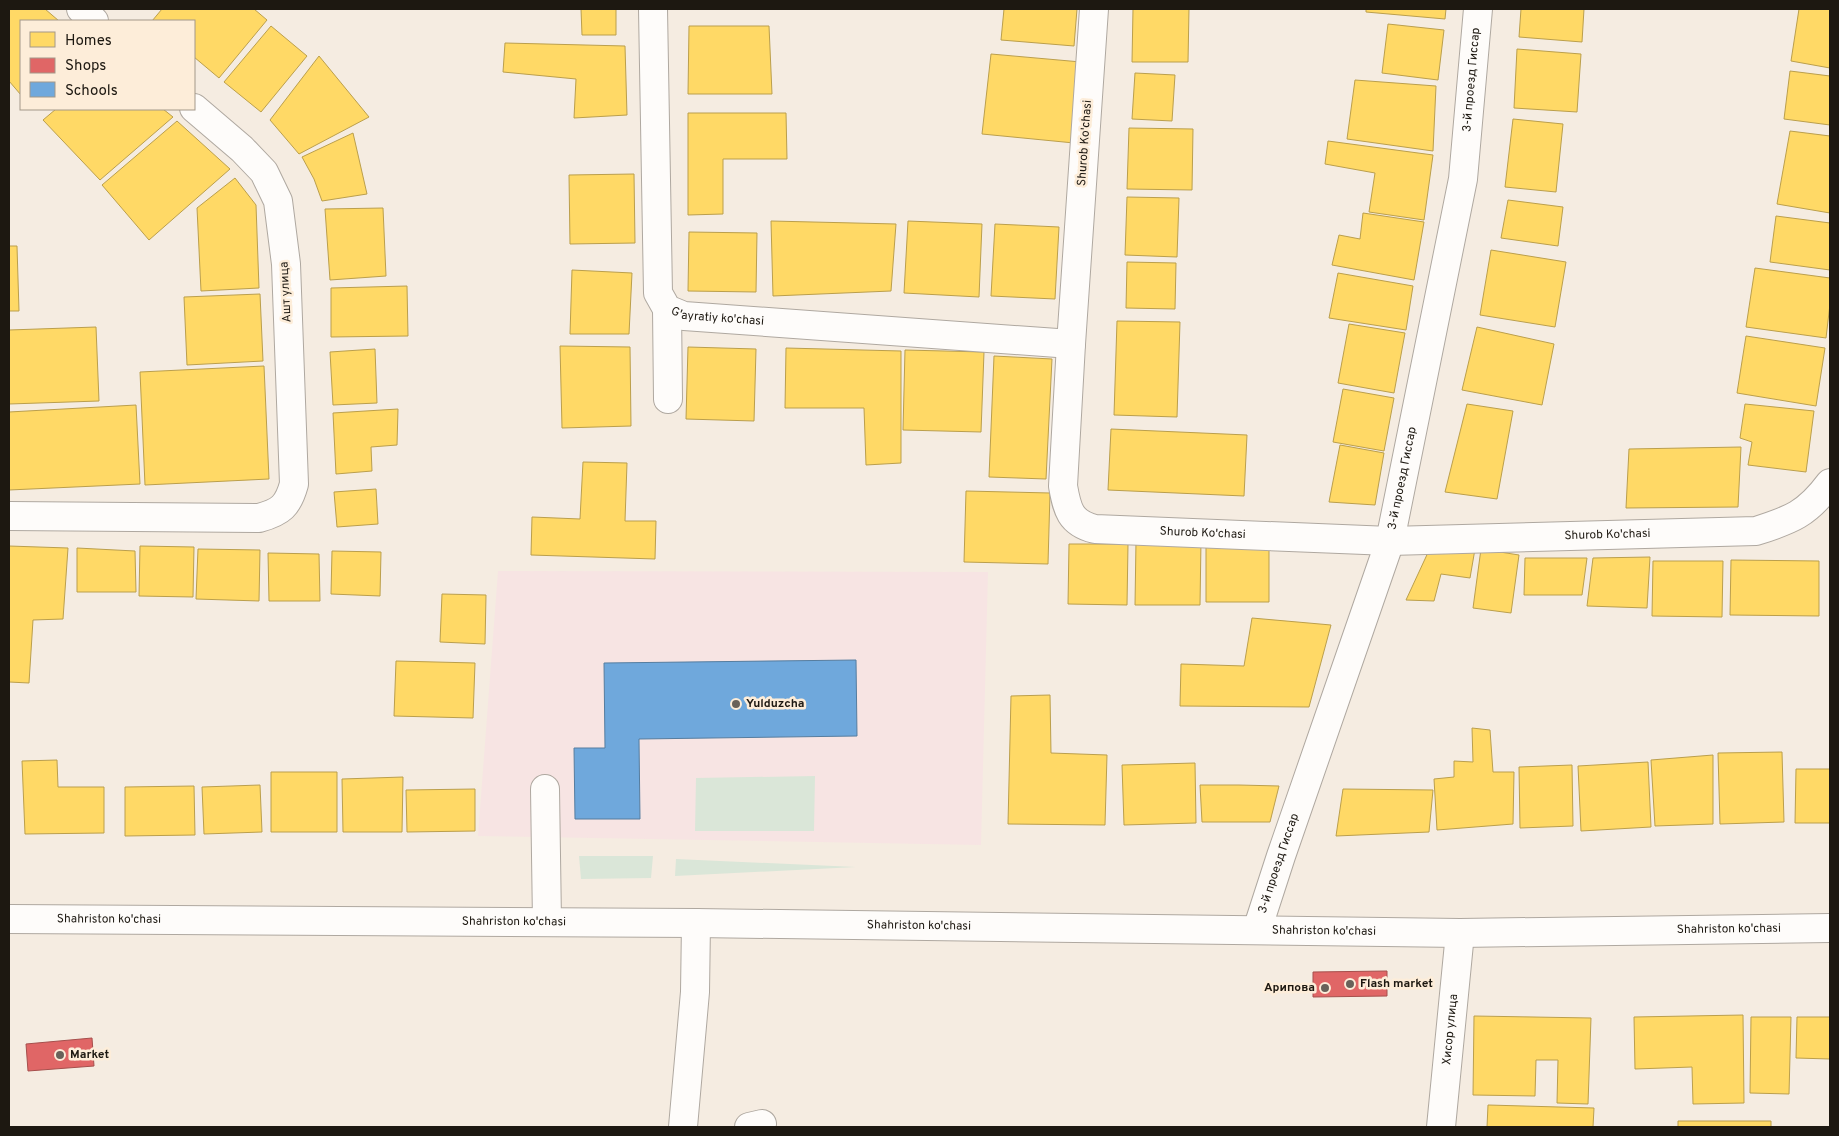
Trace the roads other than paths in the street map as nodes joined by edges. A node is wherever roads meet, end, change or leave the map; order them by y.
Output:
1 (654, 9) edge
2 (1094, 9) edge
3 (1478, 9) edge
4 (195, 109) edge
5 (667, 309) junction
6 (1071, 344) junction
7 (668, 399) dead end
8 (1830, 483) edge
9 (9, 516) edge
10 (1390, 541) junction
11 (545, 789) dead end
12 (9, 919) edge
13 (547, 922) junction
14 (696, 923) junction
15 (1830, 928) edge
16 (1257, 930) junction
17 (1460, 933) junction
18 (683, 1127) edge
19 (1441, 1127) edge

1 - 5 street, G'ayratiy ko'chasi
2 - 6 street, Shurob Ko'chasi
3 - 10 street, 3-й проезд Гиссар
4 - 9 street, Ашт улица
5 - 6 street, G'ayratiy ko'chasi
5 - 7 street
6 - 10 street, Shurob Ko'chasi
8 - 10 street, Shurob Ko'chasi
10 - 16 street, 3-й проезд Гиссар
11 - 13 street
12 - 13 street, Shahriston ko'chasi
13 - 14 street, Shahriston ko'chasi
14 - 16 street, Shahriston ko'chasi
14 - 18 street
15 - 17 street, Shahriston ko'chasi
16 - 17 street, Shahriston ko'chasi
17 - 19 street, Хисор улица

